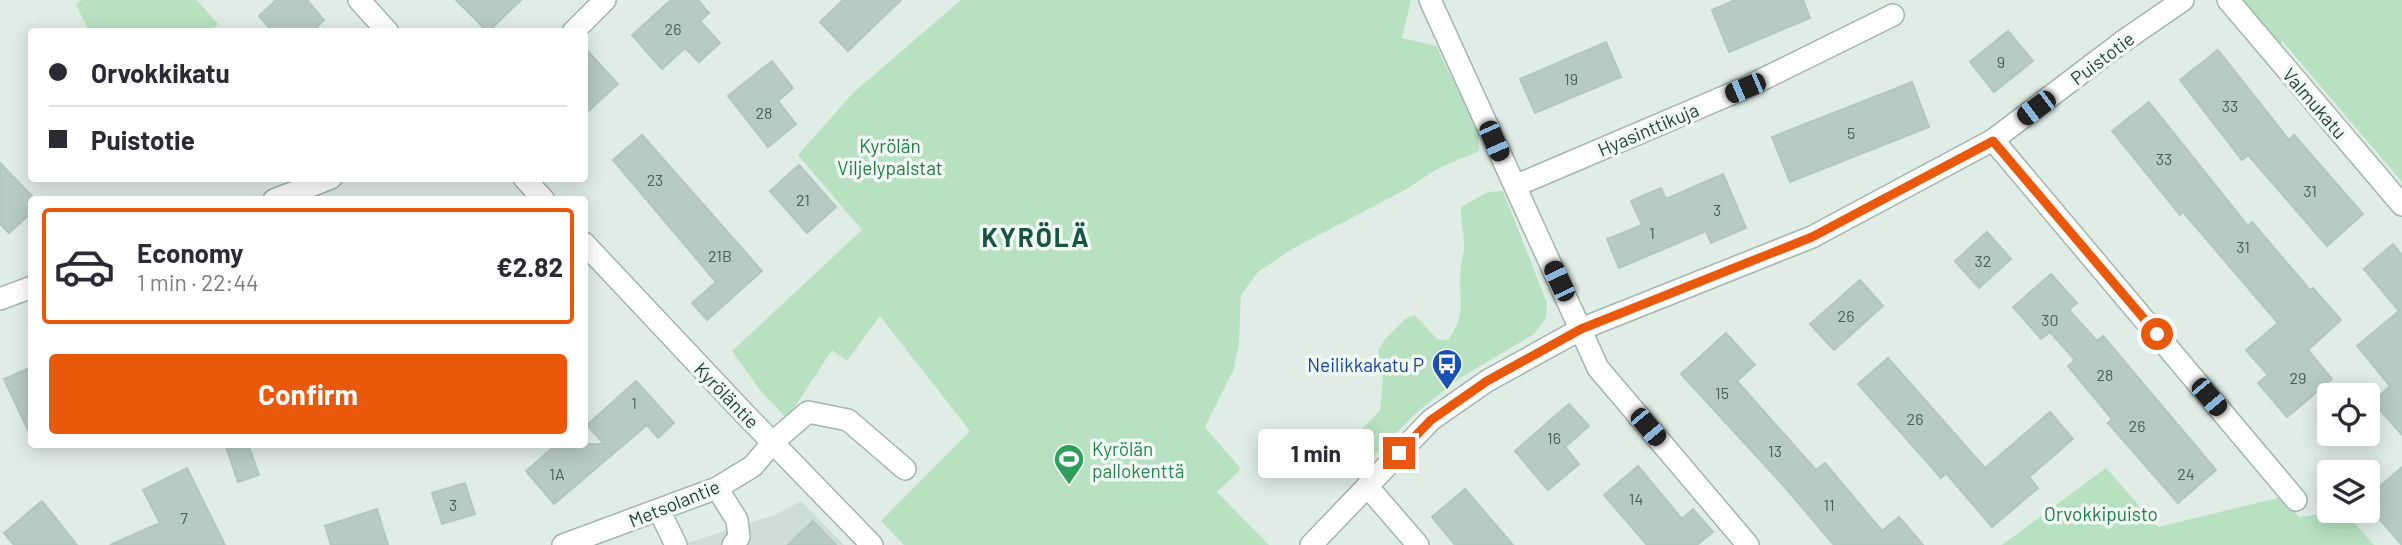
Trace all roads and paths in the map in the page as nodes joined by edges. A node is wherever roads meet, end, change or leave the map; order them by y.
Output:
1 (359, 0) edge
2 (606, 0) edge
3 (1430, 0) edge
4 (2183, 0) edge
5 (2228, 0) edge
6 (1894, 15) dead end
7 (384, 28) edge
8 (577, 28) edge
9 (1993, 141) junction
10 (321, 182) edge
11 (528, 182) edge
12 (1515, 186) junction
13 (284, 196) edge
14 (540, 196) edge
15 (2402, 205) edge
16 (588, 247) edge
17 (28, 288) edge
18 (0, 299) edge
19 (1581, 329) junction
20 (773, 442) junction
21 (905, 469) dead end
22 (1367, 486) junction
23 (717, 488) junction
24 (2297, 500) dead end
25 (659, 510) junction
26 (563, 545) edge
27 (676, 545) edge
28 (733, 545) edge
29 (872, 545) edge
30 (1311, 545) edge
31 (1418, 545) edge
32 (1748, 545) edge

1 - 7 street
2 - 8 street
3 - 12 street
4 - 9 street, Puistotie
5 - 15 street, Valmukatu
6 - 12 street, Hyasinttikuja
9 - 19 street, Puistotie
9 - 24 street
10 - 13 street
11 - 14 street
12 - 19 street
16 - 20 street, Kyröläntie
17 - 18 street
19 - 22 street, Puistotie
19 - 32 street
20 - 21 street, Metsolantie
20 - 23 street, Metsolantie
20 - 29 street, Kyröläntie
22 - 30 street, Puistotie
22 - 31 street
23 - 25 street, Metsolantie
23 - 28 street
25 - 26 street, Metsolantie
25 - 27 street

